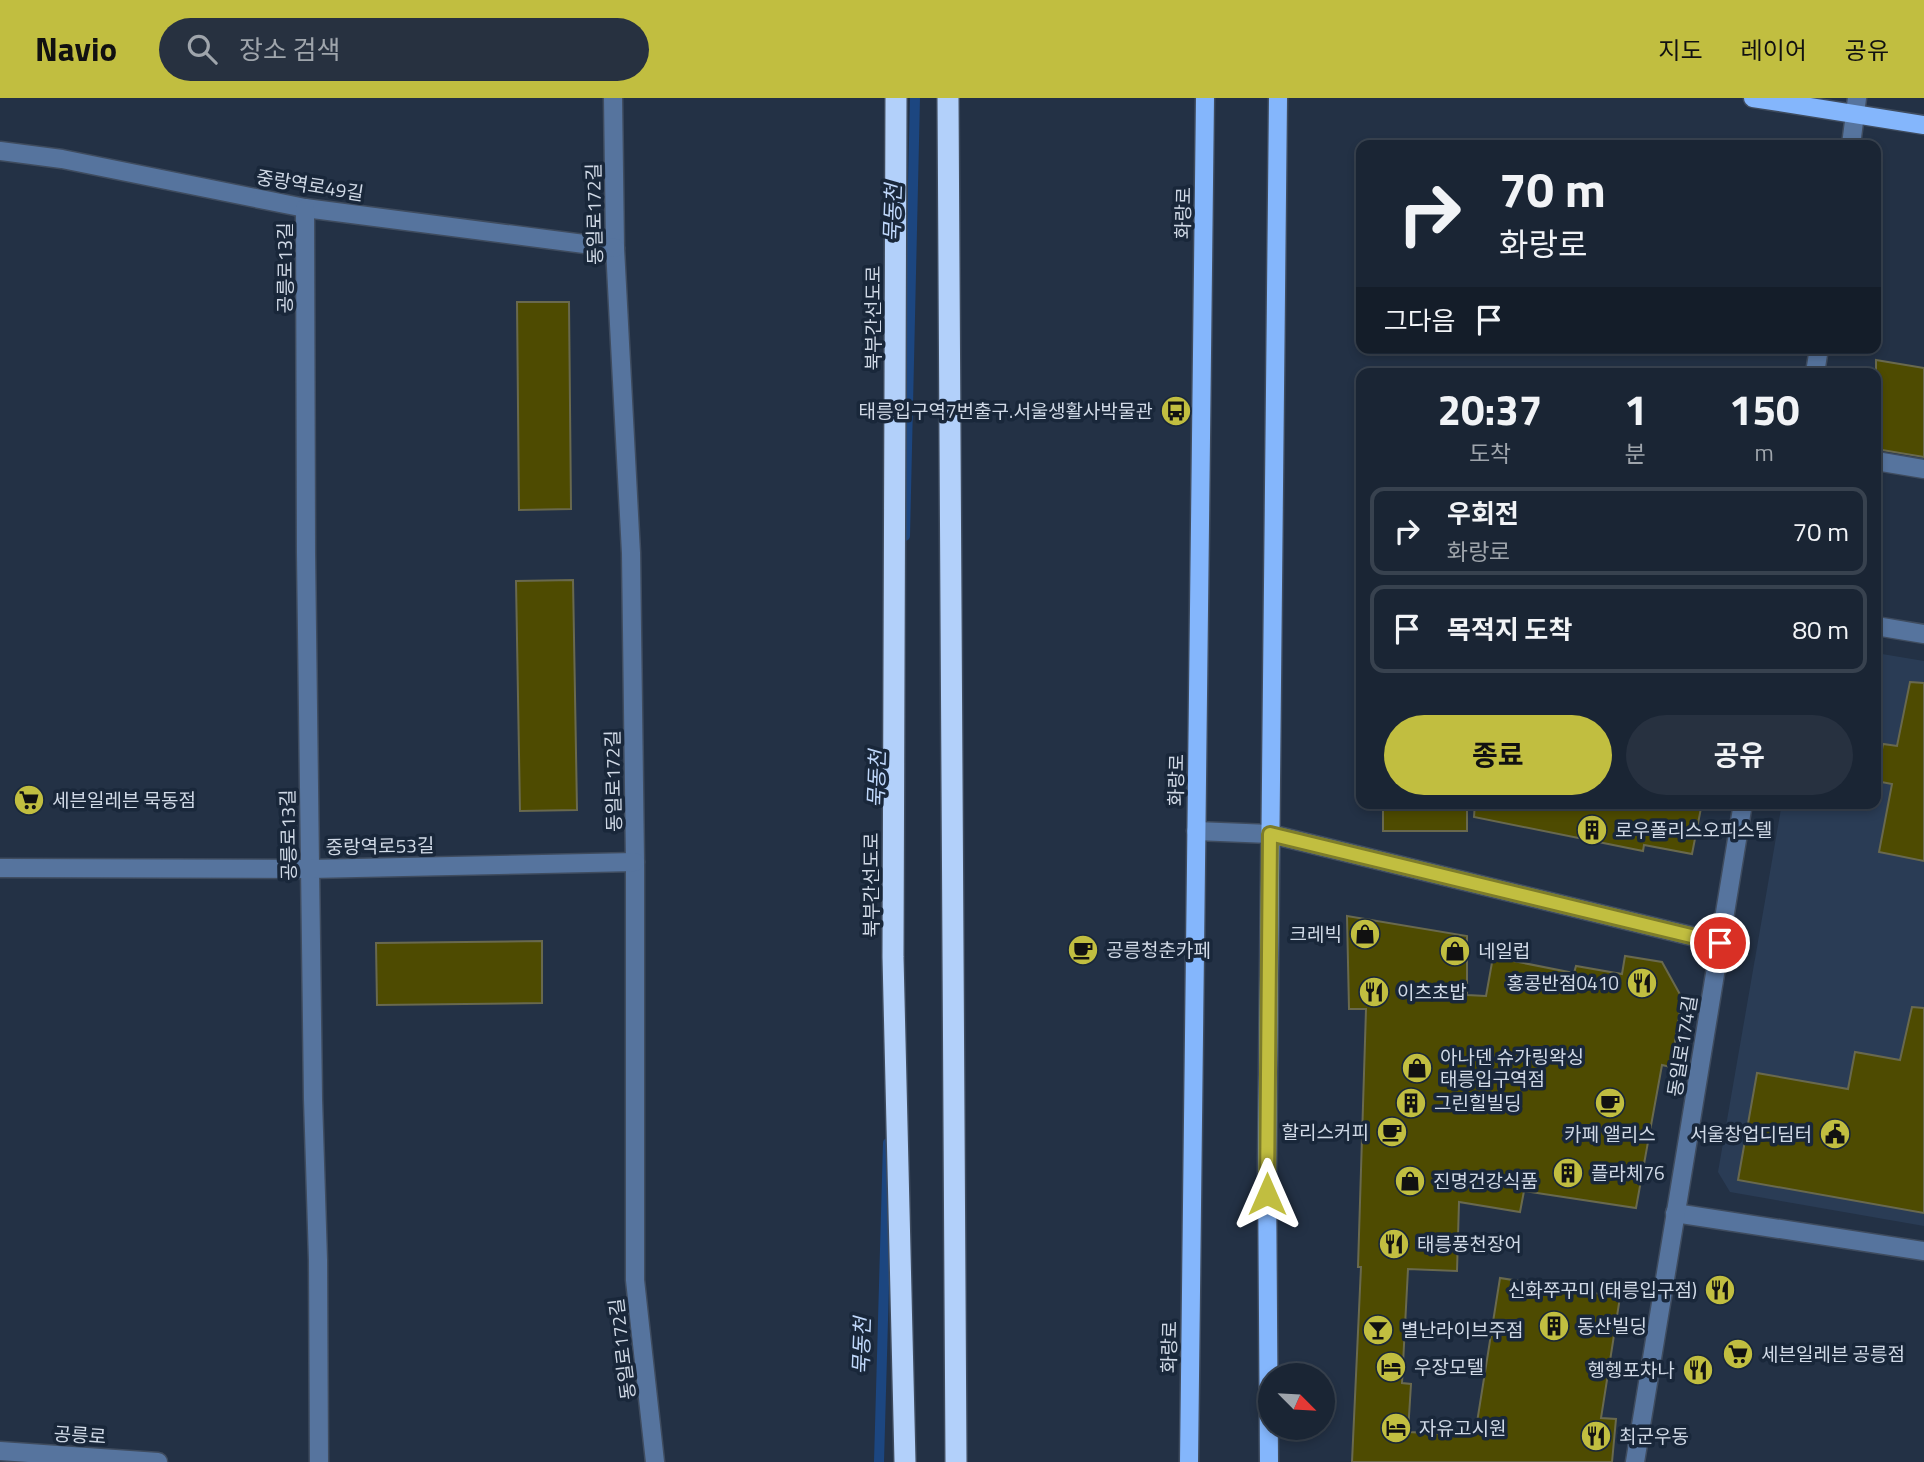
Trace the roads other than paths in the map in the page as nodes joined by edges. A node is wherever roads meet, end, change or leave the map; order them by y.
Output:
1 (613, 98) edge
2 (896, 98) edge
3 (948, 98) edge
4 (1205, 98) edge
5 (1278, 98) edge
6 (1753, 98) edge
7 (1856, 106) edge
8 (1924, 125) edge
9 (1852, 140) edge
10 (0, 151) edge
11 (305, 208) junction
12 (615, 248) junction
13 (1881, 462) edge
14 (1924, 469) edge
15 (1881, 627) edge
16 (1924, 634) edge
17 (1742, 809) edge
18 (1196, 831) junction
19 (1270, 834) junction
20 (635, 862) junction
21 (0, 868) edge
22 (310, 869) junction
23 (1720, 943) junction
24 (1675, 1213) junction
25 (1924, 1251) edge
26 (0, 1451) edge
27 (158, 1462) edge
28 (319, 1462) edge
29 (655, 1462) edge
30 (905, 1462) edge
31 (956, 1462) edge
32 (1189, 1462) edge
33 (1269, 1462) edge
34 (1635, 1462) edge

1 - 12 street, 동일로172길
2 - 30 highway, 북부간선도로
3 - 31 highway
4 - 18 main road, 화랑로
5 - 19 main road
6 - 7 main road
7 - 8 main road
7 - 9 street
10 - 11 street, 중랑역로49길
11 - 12 street, 중랑역로49길
11 - 22 street, 공릉로13길
12 - 20 street, 동일로172길
13 - 14 street
15 - 16 street
17 - 23 street, 동일로174길
18 - 19 street
18 - 32 main road, 화랑로
19 - 23 street
19 - 33 main road
20 - 22 street, 중랑역로53길
20 - 29 street, 동일로172길
21 - 22 street, 중랑역로53길
22 - 28 street, 공릉로13길
23 - 24 street, 동일로174길
24 - 25 street
24 - 34 street, 동일로174길
26 - 27 street, 공릉로

